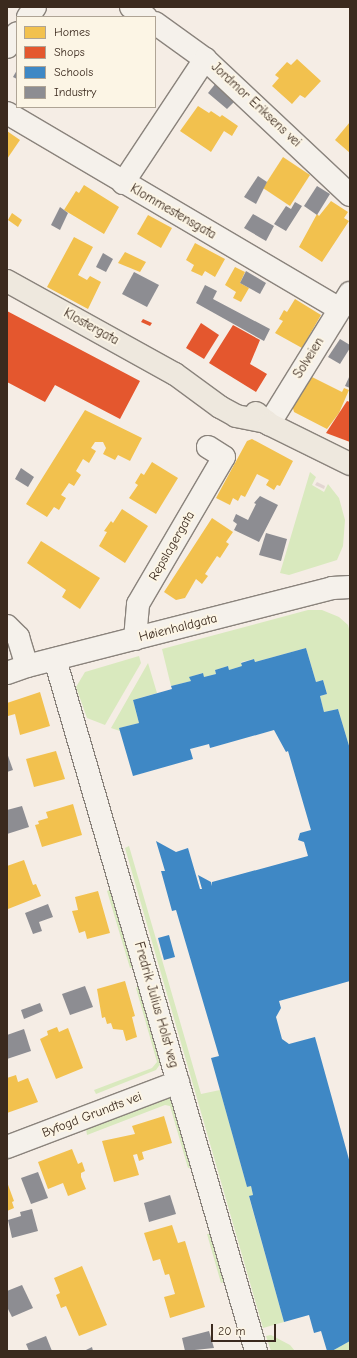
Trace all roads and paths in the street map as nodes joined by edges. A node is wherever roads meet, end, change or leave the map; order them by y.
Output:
1 (34, 7) edge
2 (131, 7) edge
3 (29, 16) edge
4 (144, 16) edge
5 (156, 24) edge
6 (16, 34) edge
7 (7, 47) edge
8 (205, 59) junction
9 (7, 113) edge
10 (123, 183) junction
11 (350, 195) edge
12 (7, 281) edge
13 (345, 301) edge
14 (268, 423) junction
15 (216, 452) dead end
16 (350, 464) edge
17 (350, 587) edge
18 (7, 626) edge
19 (135, 639) junction
20 (55, 659) junction
21 (27, 666) junction
22 (7, 673) edge
23 (178, 1082) junction
24 (7, 1147) edge
25 (256, 1351) edge

1 - 3 street
2 - 4 street
5 - 8 street, Jordmor Eriksens vei
6 - 7 street
8 - 10 street
8 - 11 street, Jordmor Eriksens vei
9 - 10 street, Klommestensgata
10 - 13 street, Klommestensgata
12 - 14 main road, Klostergata
13 - 14 street, Solveien
14 - 16 main road, Klostergata
15 - 19 street, Repslagergata
17 - 19 street, Høienhaldgata
18 - 21 street
19 - 20 street, Høienhaldgata
20 - 21 street, Høienhaldgata
20 - 23 street, Fredrik Julius Holst veg
21 - 22 street, Høienhaldgata
23 - 24 street, Byfogd Grundts vei
23 - 25 street, Fredrik Julius Holst veg

